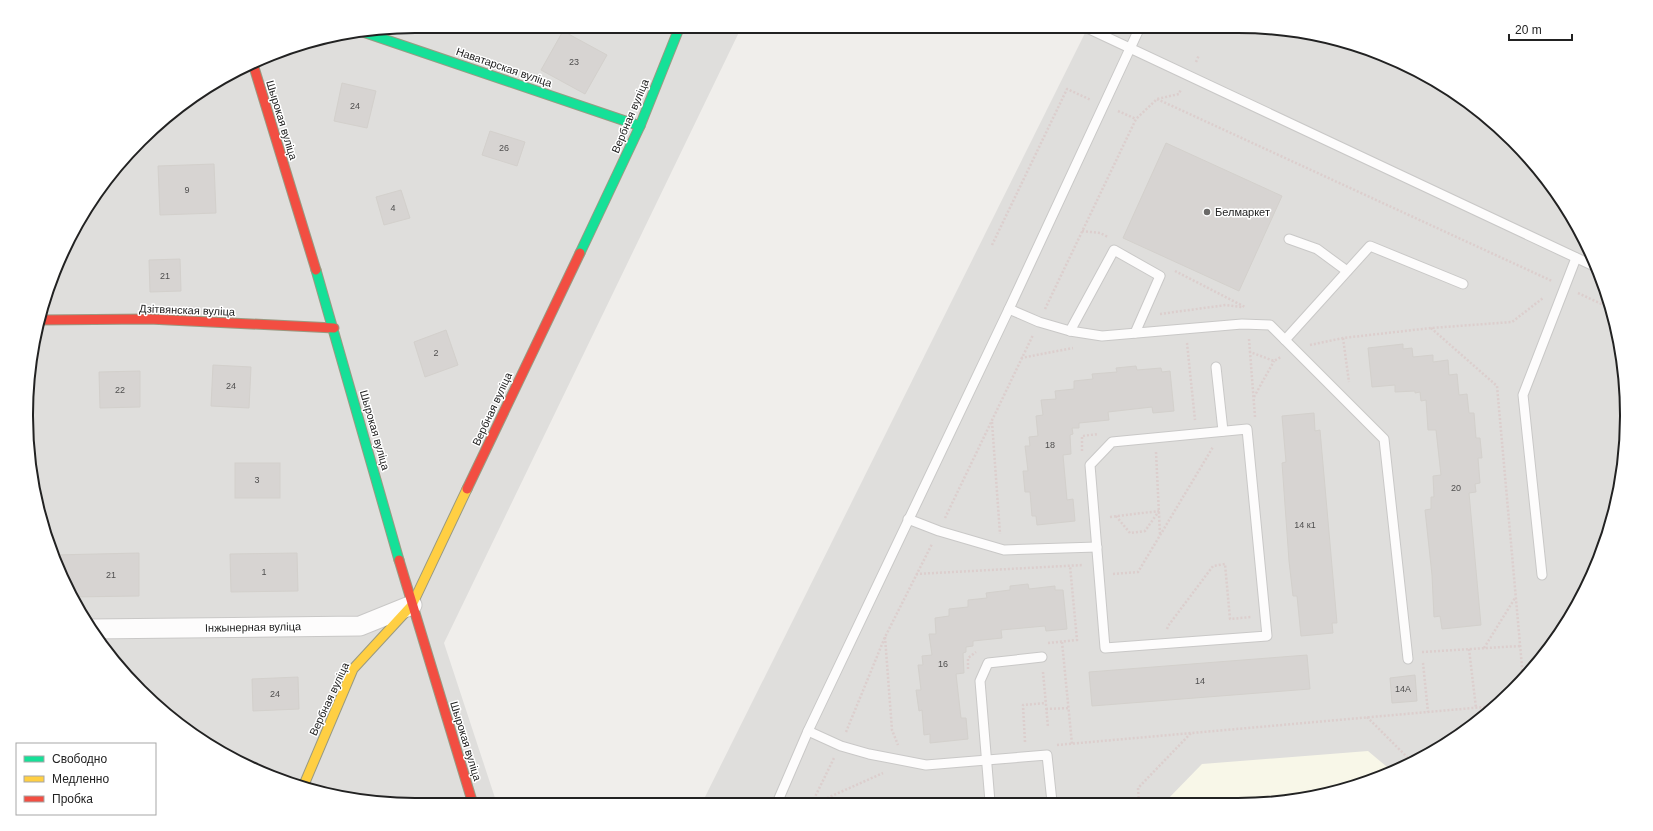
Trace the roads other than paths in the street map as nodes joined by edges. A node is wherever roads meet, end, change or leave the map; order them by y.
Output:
1 (677, 33) edge
2 (1097, 33) edge
3 (1137, 33) edge
4 (373, 35) edge
5 (1130, 49) junction
6 (254, 68) edge
7 (640, 126) junction
8 (1289, 239) dead end
9 (1576, 258) junction
10 (1589, 264) edge
11 (1347, 271) junction
12 (1463, 284) dead end
13 (1009, 309) junction
14 (45, 320) edge
15 (334, 328) junction
16 (1070, 331) junction
17 (1135, 333) junction
18 (1285, 340) junction
19 (1216, 367) dead end
20 (1223, 431) junction
21 (908, 519) junction
22 (1097, 547) junction
23 (1542, 575) dead end
24 (412, 605) junction
25 (98, 629) edge
26 (1042, 657) road end
27 (1408, 659) dead end
28 (808, 731) junction
29 (987, 760) junction
30 (305, 782) edge
31 (471, 798) edge
32 (779, 798) edge
33 (990, 798) edge
34 (1052, 798) edge

1 - 7 street, Вербная вуліца
2 - 5 lane
3 - 5 lane
4 - 7 street, Наватарская вуліца
5 - 9 lane
5 - 13 lane
6 - 15 street, Шырокая вуліца
7 - 24 street, Вербная вуліца
8 - 11 lane
9 - 10 lane
9 - 23 lane
11 - 12 lane
11 - 18 lane
13 - 16 lane
13 - 21 lane
14 - 15 street, Дзітвянская вуліца
15 - 24 street, Шырокая вуліца
16 - 17 lane
16 - 17 lane
17 - 18 lane
18 - 27 lane
19 - 20 lane
20 - 22 lane
20 - 22 lane
21 - 22 lane
21 - 28 lane
24 - 25 street, Інжынерная вуліца
24 - 30 street, Вербная вуліца
24 - 31 street, Шырокая вуліца
26 - 29 lane
28 - 29 lane
28 - 32 lane
29 - 33 lane
29 - 34 lane

